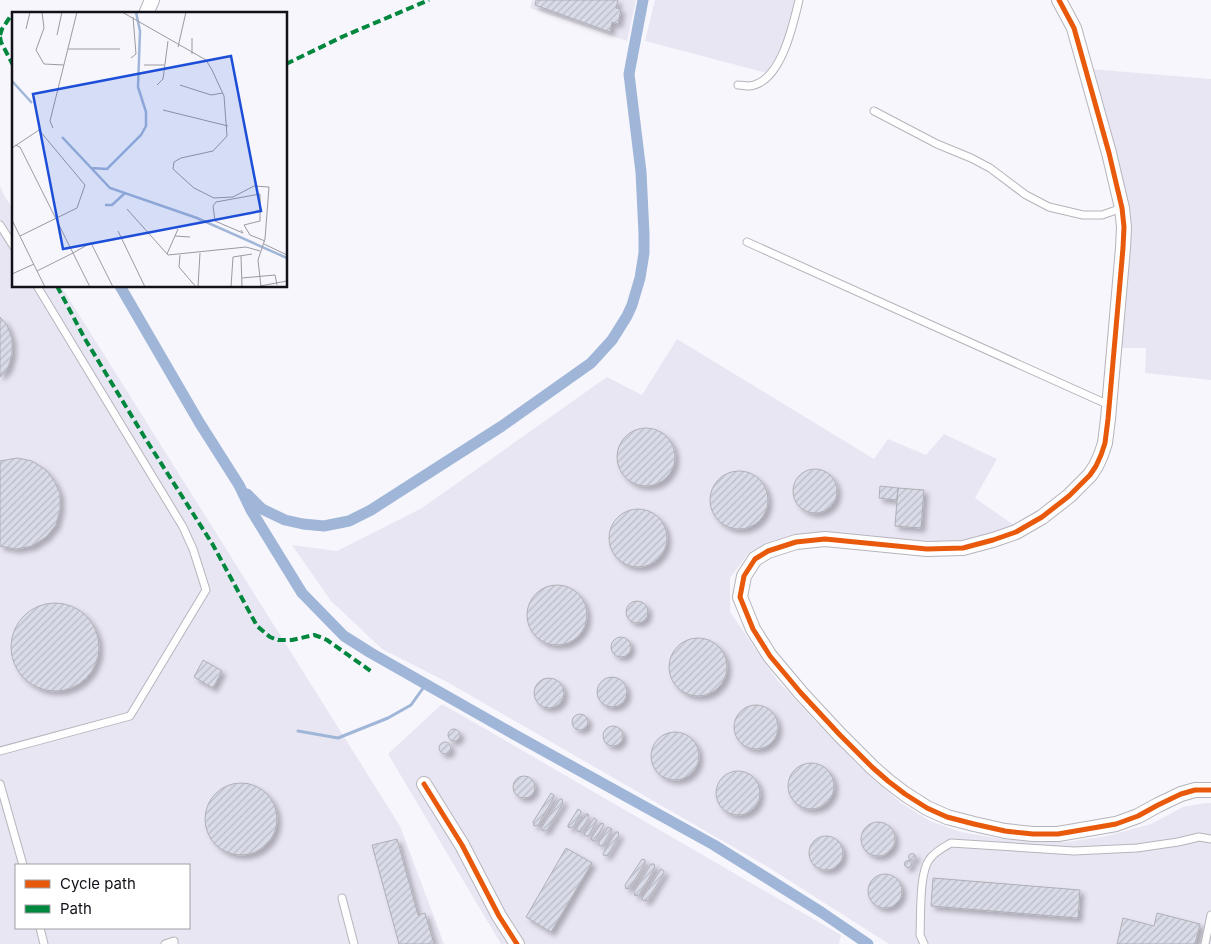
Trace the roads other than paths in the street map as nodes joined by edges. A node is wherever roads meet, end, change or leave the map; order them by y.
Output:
1 (152, 0) edge
2 (800, 0) edge
3 (1059, 0) edge
4 (147, 12) edge
5 (738, 85) dead end
6 (874, 111) dead end
7 (1122, 208) junction
8 (0, 225) edge
9 (747, 242) dead end
10 (12, 244) edge
11 (38, 288) edge
12 (1109, 405) junction
13 (0, 751) edge
14 (0, 784) edge
15 (424, 784) dead end
16 (1211, 790) edge
17 (1211, 839) edge
18 (22, 864) edge
19 (342, 898) dead end
20 (1211, 915) edge
21 (40, 929) edge
22 (44, 944) edge
23 (165, 944) edge
24 (174, 944) edge
25 (354, 944) edge
26 (516, 944) edge
27 (924, 944) edge
28 (1205, 944) edge

1 - 4 street
2 - 5 lane
3 - 7 street
6 - 7 lane
7 - 12 street
8 - 10 lane
9 - 12 lane
11 - 13 lane
12 - 16 street
14 - 18 lane
15 - 26 street
17 - 27 lane
19 - 25 lane
20 - 28 lane
21 - 22 lane
23 - 24 lane

